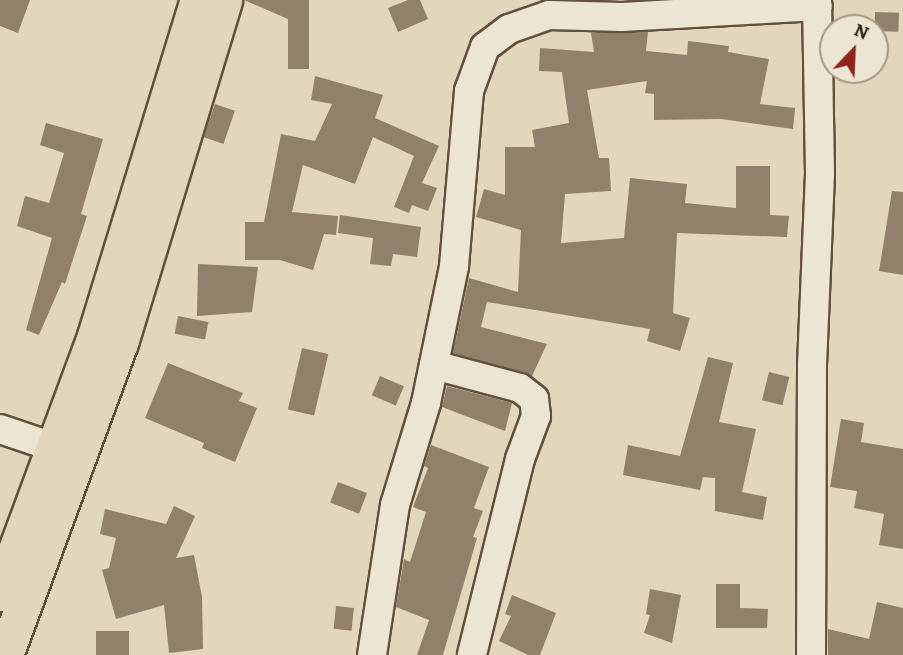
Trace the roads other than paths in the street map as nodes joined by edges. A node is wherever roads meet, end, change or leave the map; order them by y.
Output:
1 (198, 0) edge
2 (224, 0) edge
3 (817, 3) edge
4 (434, 365) junction
5 (0, 429) edge
6 (69, 452) junction
7 (0, 593) edge
8 (5, 655) edge
9 (372, 655) edge
10 (472, 655) edge
11 (811, 655) edge

1 - 6 main road
2 - 6 main road
3 - 4 street
3 - 11 street
4 - 9 street
4 - 10 street
5 - 6 street
6 - 7 main road
6 - 8 main road

